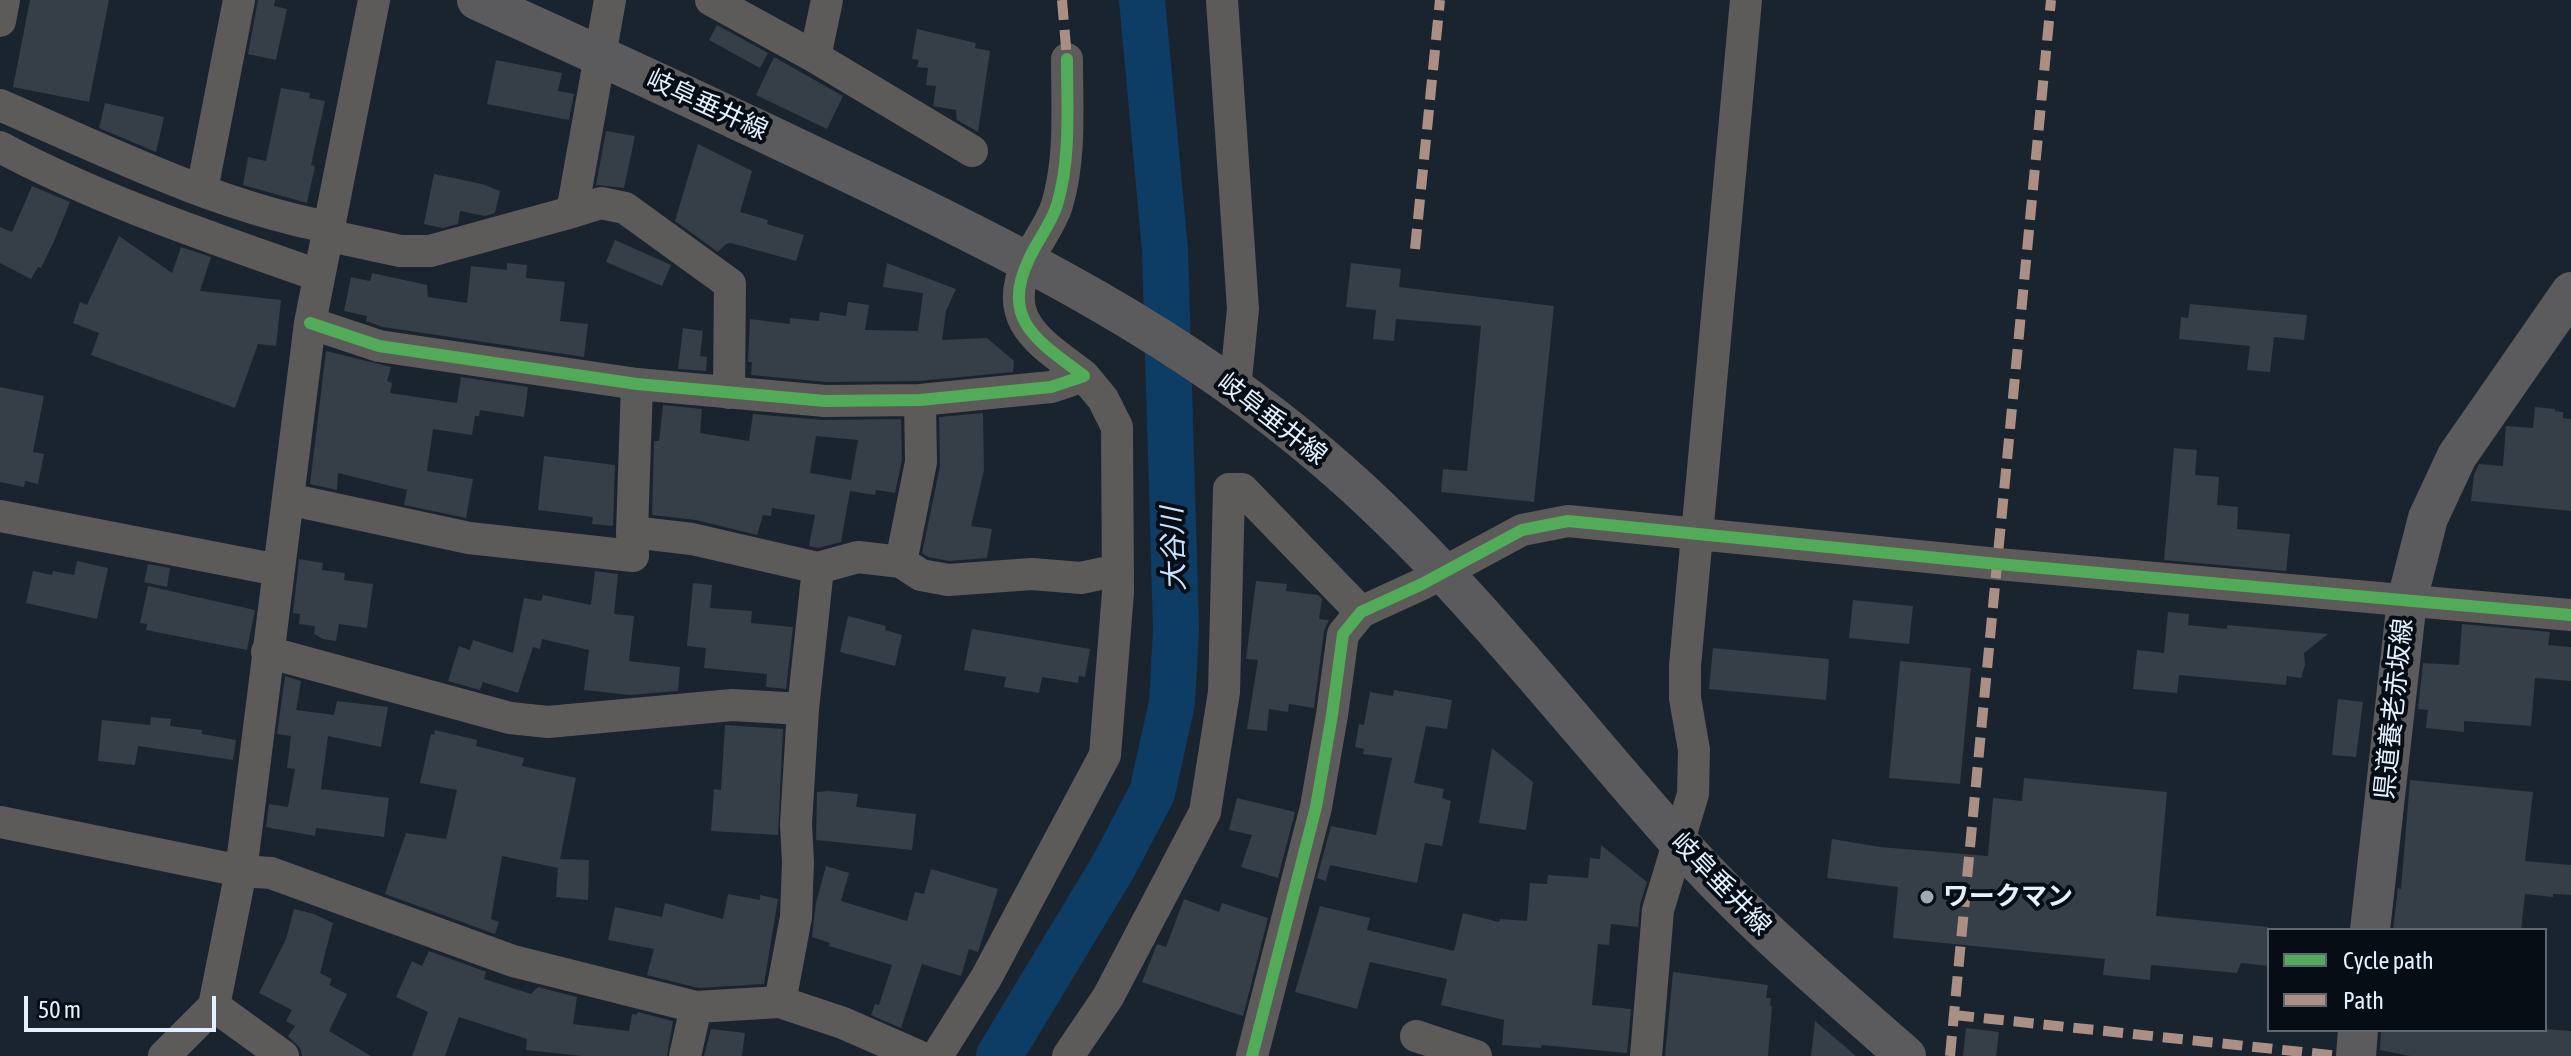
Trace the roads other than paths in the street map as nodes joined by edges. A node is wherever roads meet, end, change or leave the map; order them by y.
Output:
1 (4, 0) edge
2 (239, 0) edge
3 (374, 0) edge
4 (477, 0) edge
5 (610, 0) edge
6 (711, 0) edge
7 (827, 0) edge
8 (1222, 0) edge
9 (1746, 0) edge
10 (0, 21) edge
11 (600, 56) junction
12 (815, 57) junction
13 (1067, 59) dead end
14 (0, 105) edge
15 (0, 147) edge
16 (972, 151) dead end
17 (202, 190) junction
18 (572, 212) junction
19 (327, 231) junction
20 (1028, 261) junction
21 (317, 275) junction
22 (2571, 292) edge
23 (310, 323) junction
24 (1084, 376) junction
25 (1226, 382) junction
26 (637, 384) junction
27 (729, 393) junction
28 (920, 400) junction
29 (288, 499) junction
30 (0, 516) edge
31 (632, 532) junction
32 (1696, 534) junction
33 (901, 562) junction
34 (818, 568) junction
35 (278, 570) junction
36 (1118, 570) junction
37 (1444, 573) junction
38 (2407, 600) junction
39 (1361, 612) junction
40 (2571, 615) edge
41 (267, 652) junction
42 (803, 709) junction
43 (0, 822) edge
44 (1680, 843) junction
45 (241, 871) junction
46 (2370, 928) edge
47 (780, 1002) junction
48 (214, 1006) junction
49 (696, 1007) junction
50 (2358, 1032) edge
51 (1416, 1036) dead end
52 (164, 1056) edge
53 (283, 1056) edge
54 (685, 1056) edge
55 (918, 1056) edge
56 (937, 1056) edge
57 (1068, 1056) edge
58 (1252, 1056) edge
59 (1476, 1056) edge
60 (1646, 1056) edge
61 (1905, 1056) edge
62 (2356, 1056) edge

1 - 10 street
2 - 17 street
3 - 19 street
4 - 11 main road, 岐阜垂井線
5 - 11 street
6 - 12 street
7 - 12 street
8 - 25 street
9 - 32 street
11 - 18 street
11 - 20 main road, 岐阜垂井線
12 - 16 street
13 - 20 street
14 - 17 street
15 - 21 street
17 - 19 street
18 - 19 street
18 - 27 street
19 - 21 street
20 - 24 street
20 - 25 main road, 岐阜垂井線
21 - 23 street
22 - 38 main road, 県道養老赤坂線
23 - 26 street
23 - 29 street
24 - 28 street
24 - 36 street
25 - 37 main road, 岐阜垂井線
26 - 27 street
26 - 31 street
27 - 28 street
28 - 33 street
29 - 31 street
29 - 35 street
30 - 35 street
31 - 34 street
32 - 37 street
32 - 38 street
32 - 44 street
33 - 34 street
33 - 36 street
34 - 42 street
35 - 41 street
36 - 56 street
37 - 39 street
37 - 44 main road, 岐阜垂井線
38 - 40 street
38 - 46 main road, 県道養老赤坂線
39 - 57 street
39 - 58 street
41 - 42 street
41 - 45 street
42 - 47 street
43 - 45 street
44 - 60 street
44 - 61 main road, 岐阜垂井線
45 - 48 street
45 - 49 street
47 - 49 street
47 - 55 street
48 - 52 street
48 - 53 street
49 - 54 street
50 - 62 main road
51 - 59 street

